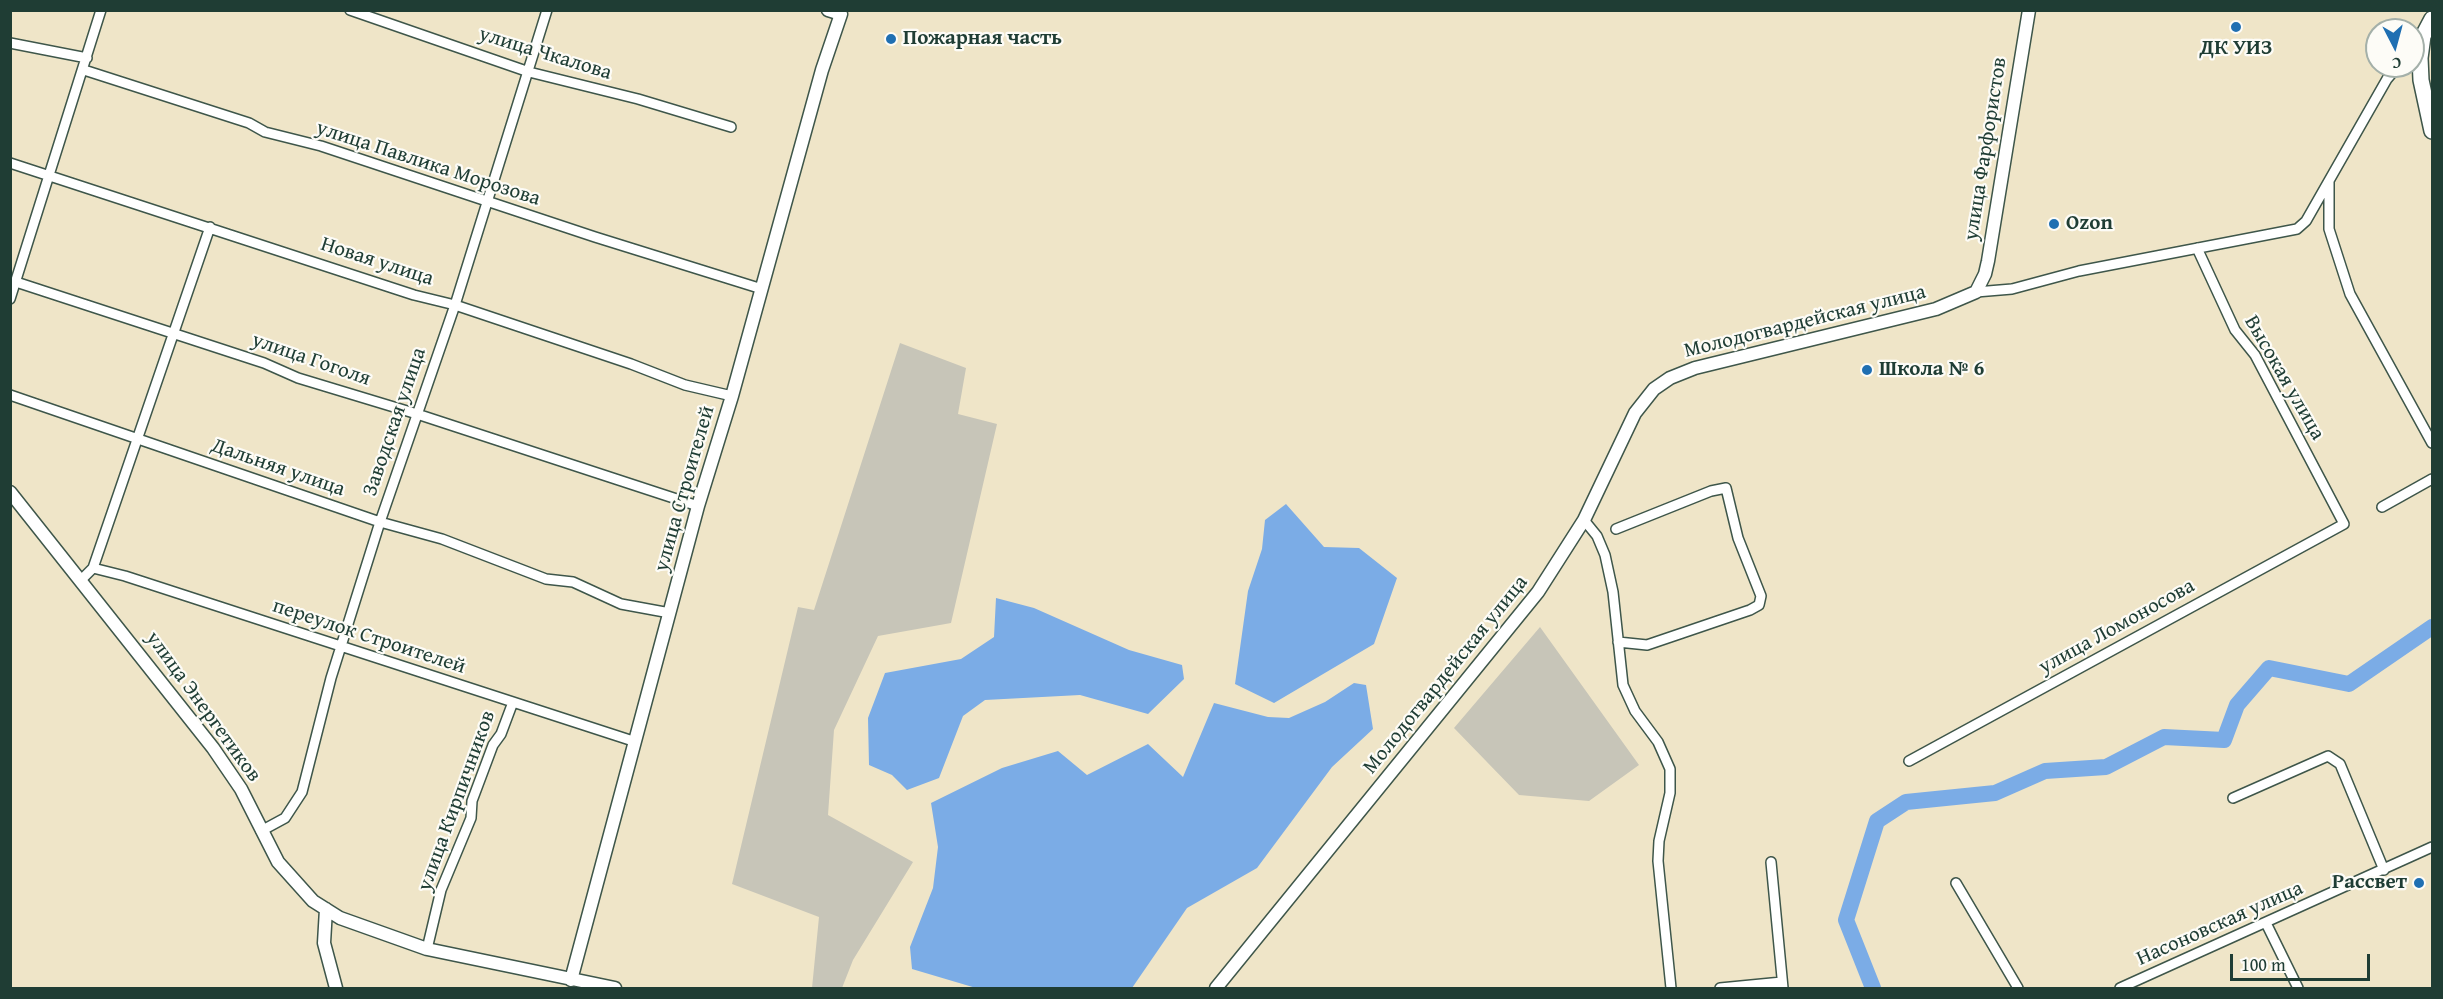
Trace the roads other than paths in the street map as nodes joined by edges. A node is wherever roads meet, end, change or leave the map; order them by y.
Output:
1 (101, 10) edge
2 (350, 10) edge
3 (548, 10) edge
4 (828, 10) edge
5 (2029, 10) edge
6 (841, 12) edge
7 (10, 43) edge
8 (87, 58) junction
9 (84, 70) junction
10 (529, 72) junction
11 (2388, 78) edge
12 (2421, 78) edge
13 (731, 127) dead end
14 (2433, 131) edge
15 (10, 163) edge
16 (49, 175) junction
17 (2329, 179) junction
18 (486, 202) junction
19 (210, 227) junction
20 (2197, 248) junction
21 (16, 282) junction
22 (762, 289) junction
23 (1976, 292) junction
24 (10, 299) edge
25 (455, 305) junction
26 (175, 334) junction
27 (10, 395) edge
28 (732, 396) junction
29 (417, 414) junction
30 (138, 438) junction
31 (2433, 443) edge
32 (2433, 479) edge
33 (10, 492) edge
34 (698, 506) junction
35 (2382, 507) dead end
36 (1584, 520) junction
37 (380, 522) junction
38 (2344, 524) joint
39 (1616, 529) dead end
40 (93, 568) junction
41 (81, 580) junction
42 (670, 613) junction
43 (1618, 642) junction
44 (342, 646) junction
45 (513, 702) junction
46 (633, 741) junction
47 (1908, 761) dead end
48 (2233, 798) dead end
49 (261, 831) junction
50 (2433, 848) edge
51 (1771, 862) dead end
52 (2384, 870) junction
53 (1956, 884) dead end
54 (326, 909) junction
55 (2266, 923) junction
56 (427, 949) junction
57 (571, 980) junction
58 (1782, 985) edge
59 (336, 988) edge
60 (615, 988) edge
61 (1216, 988) edge
62 (1671, 988) edge
63 (1720, 988) edge
64 (2018, 988) edge
65 (2120, 988) edge
66 (2298, 988) edge

1 - 8 street
2 - 10 street, улица Чкалова
3 - 10 street, Заводская улица
4 - 6 street
5 - 23 street, улица Фарфористов
6 - 22 street, улица Строителей
7 - 8 street
8 - 9 street
9 - 16 street
9 - 18 street, улица Павлика Морозова
10 - 13 street, улица Чкалова
10 - 18 street, Заводская улица
11 - 17 street, Молодогвардейская улица
12 - 14 main road
15 - 16 street, Новая улица
16 - 19 street, Новая улица
16 - 21 street
17 - 20 street, Молодогвардейская улица
17 - 31 street
18 - 22 street, улица Павлика Морозова
18 - 25 street, Заводская улица
19 - 25 street, Новая улица
19 - 26 street
20 - 23 street, Молодогвардейская улица
20 - 38 street, Высокая улица
21 - 24 street
21 - 26 street, улица Гоголя
22 - 28 street, улица Строителей
23 - 36 street, Молодогвардейская улица
25 - 28 street, Новая улица
25 - 29 street, Заводская улица
26 - 29 street, улица Гоголя
26 - 30 street
27 - 30 street, Дальняя улица
28 - 34 street, улица Строителей
29 - 34 street, улица Гоголя
29 - 37 street, Заводская улица
30 - 37 street, Дальняя улица
30 - 40 street
32 - 35 street
33 - 41 street, улица Энергетиков
34 - 42 street, улица Строителей
36 - 43 street
36 - 61 street, Молодогвардейская улица
37 - 42 street, Дальняя улица
37 - 44 street, Заводская улица
38 - 47 street, улица Ломоносова
39 - 43 street
40 - 41 street
40 - 44 street, переулок Строителей
41 - 49 street, улица Энергетиков
42 - 46 street, улица Строителей
43 - 62 street
44 - 45 street, переулок Строителей
44 - 49 street, Заводская улица
45 - 46 street, переулок Строителей
45 - 56 street, улица Кирпичников
46 - 57 street, улица Строителей
48 - 52 street
49 - 54 street, улица Энергетиков
50 - 52 street, Насоновская улица
51 - 58 street
52 - 55 street, Насоновская улица
53 - 64 street
54 - 56 street, улица Энергетиков
54 - 59 street
55 - 65 street, Насоновская улица
55 - 66 street
56 - 57 street, улица Энергетиков
57 - 60 street, улица Энергетиков
58 - 63 street

